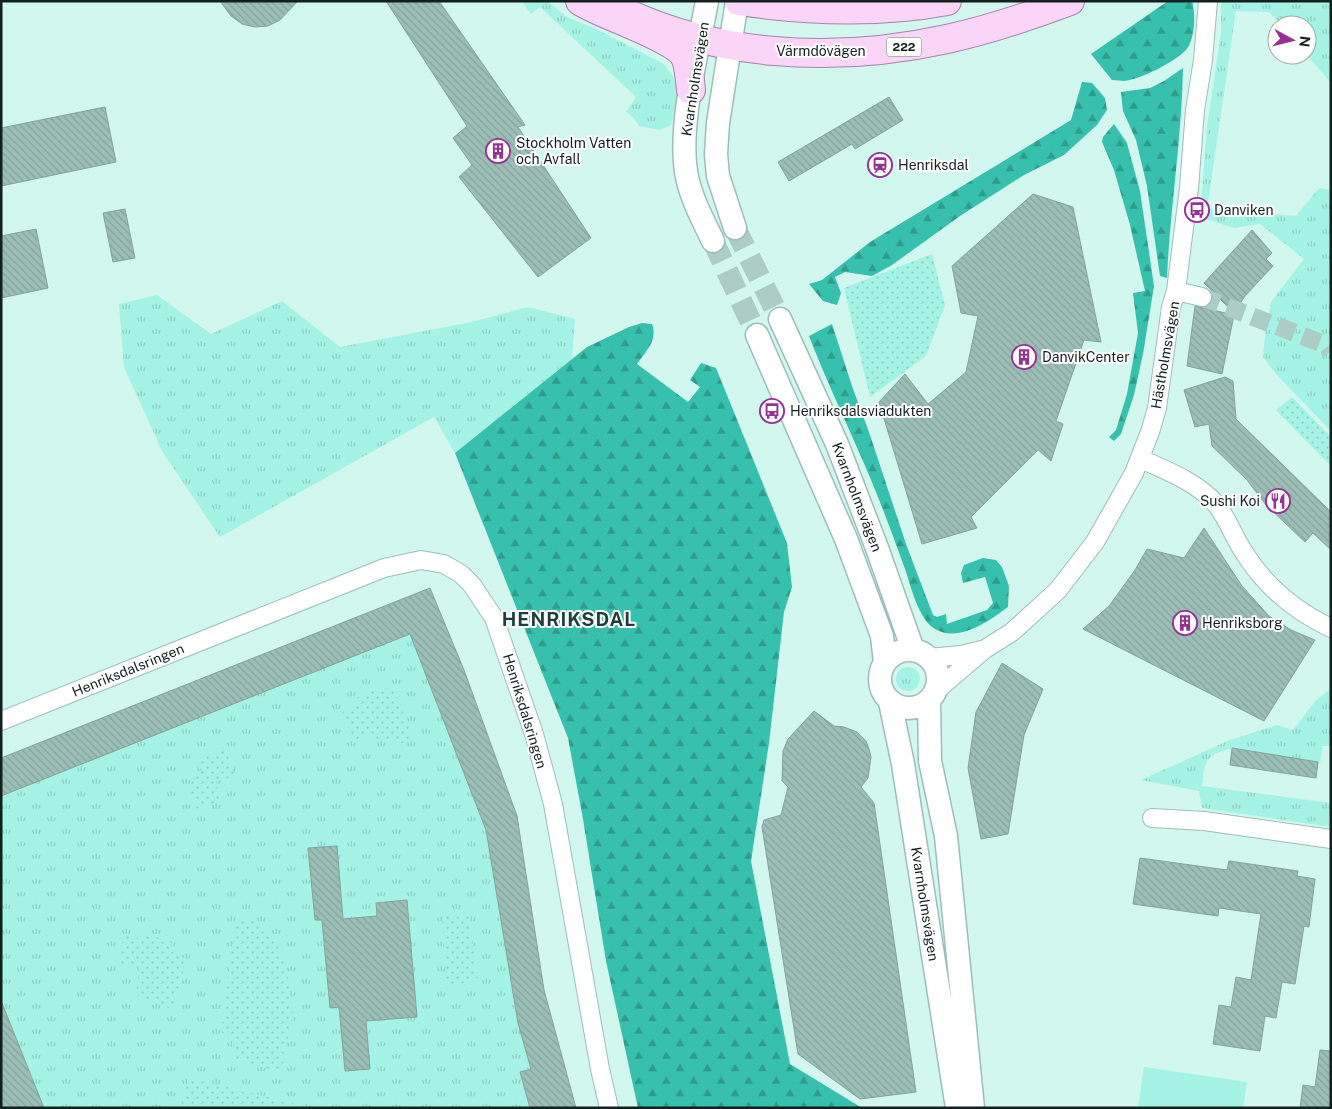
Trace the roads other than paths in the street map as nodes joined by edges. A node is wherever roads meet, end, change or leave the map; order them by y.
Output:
1 (580, 1) edge
2 (604, 1) edge
3 (707, 1) edge
4 (738, 1) edge
5 (947, 1) edge
6 (1070, 1) edge
7 (1208, 1) edge
8 (700, 38) junction
9 (731, 45) junction
10 (691, 90) junction
11 (735, 228) tunnel mouth
12 (712, 242) tunnel mouth
13 (1176, 292) junction
14 (1202, 296) tunnel mouth
15 (780, 319) tunnel mouth
16 (758, 335) tunnel mouth
17 (1141, 458) junction
18 (1331, 628) edge
19 (985, 649) junction
20 (921, 654) junction
21 (885, 663) junction
22 (933, 695) junction
23 (890, 702) junction
24 (1, 722) edge
25 (1152, 818) dead end
26 (1331, 839) edge
27 (609, 1108) edge
28 (957, 1108) edge
29 (973, 1108) edge

1 - 10 main road
2 - 8 main road, Värmdövägen / 222
3 - 8 street, Kvarnholmsvägen
4 - 5 main road
4 - 9 street
6 - 9 main road, Värmdövägen / 222
7 - 13 street, Hästholmsvägen
8 - 9 main road, Värmdövägen / 222
8 - 10 street, Kvarnholmsvägen
9 - 11 street
10 - 12 street, Kvarnholmsvägen
13 - 14 street
13 - 17 street, Hästholmsvägen
15 - 20 street, Kvarnholmsvägen
16 - 21 street, Kvarnholmsvägen
17 - 18 street
17 - 19 street, Hästholmsvägen
19 - 20 street, Hästholmsvägen
19 - 22 street, Hästholmsvägen
20 - 21 street
20 - 22 street
21 - 23 street
22 - 23 street
22 - 29 street, Kvarnholmsvägen
23 - 28 street, Kvarnholmsvägen
24 - 27 street, Henriksdalsringen
25 - 26 street

